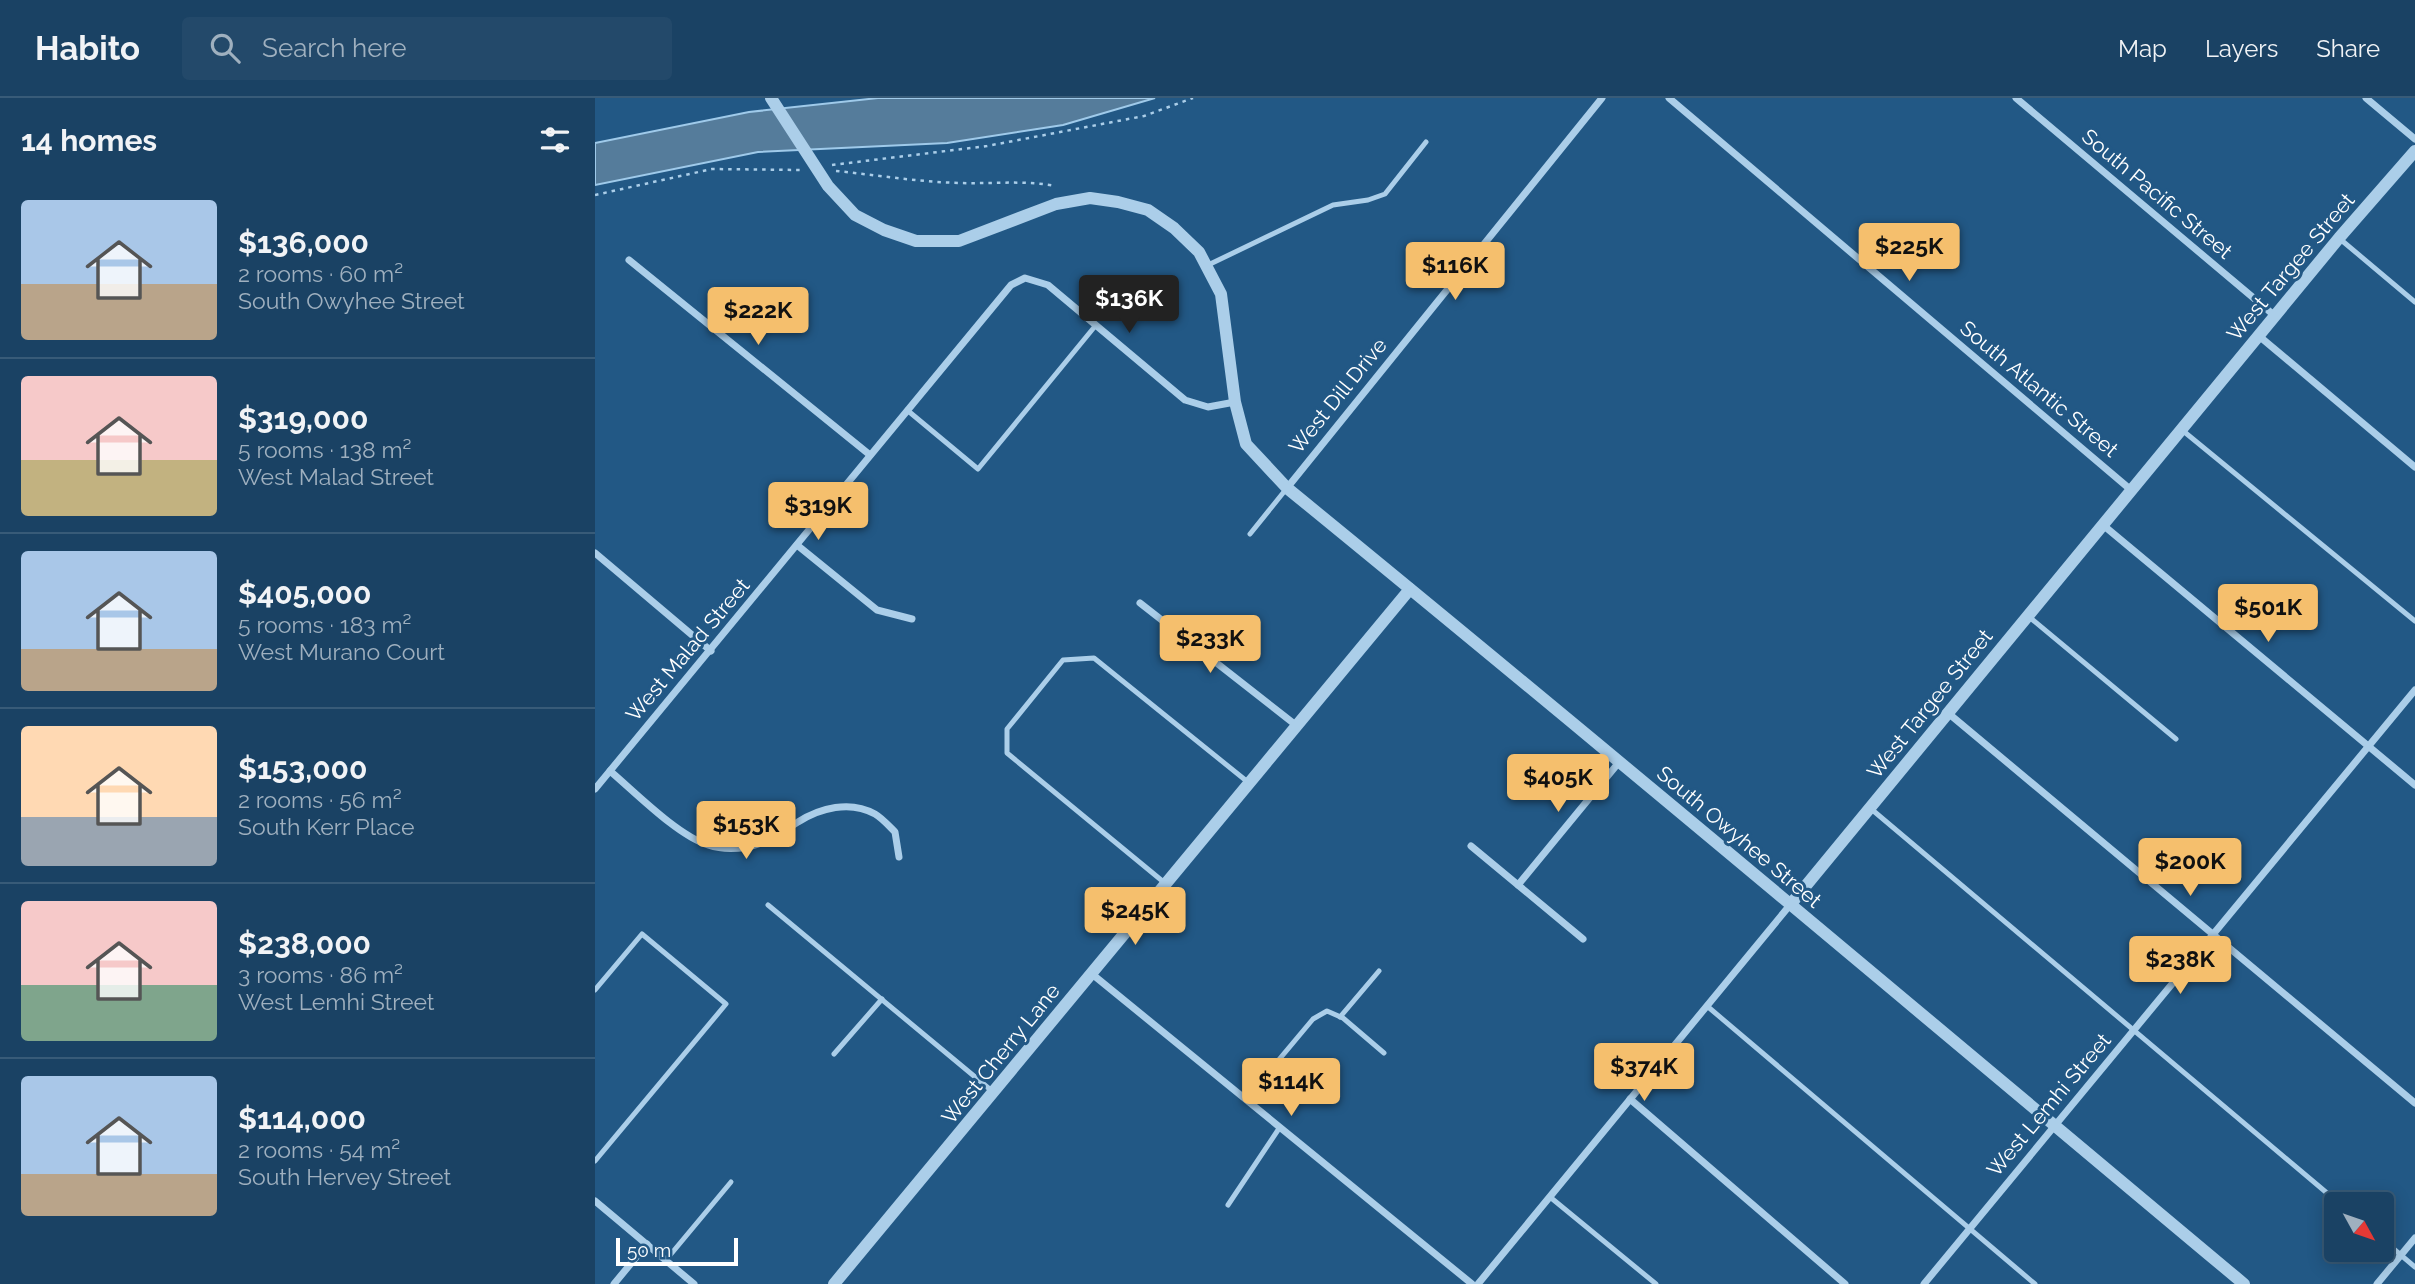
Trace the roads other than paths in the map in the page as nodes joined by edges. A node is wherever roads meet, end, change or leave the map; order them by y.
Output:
1 (771, 98) edge
2 (1602, 98) edge
3 (1669, 98) edge
4 (2016, 98) edge
5 (2366, 98) edge
6 (2415, 139) edge
7 (1426, 142) dead end
8 (2415, 151) edge
9 (2339, 238) junction
10 (629, 260) dead end
11 (1206, 266) junction
12 (2415, 302) edge
13 (2275, 316) junction
14 (1096, 326) junction
15 (2259, 336) junction
16 (1235, 402) junction
17 (908, 410) junction
18 (2182, 430) junction
19 (870, 455) junction
20 (2415, 467) edge
21 (1286, 488) junction
22 (2131, 490) junction
23 (2103, 524) junction
24 (1250, 534) dead end
25 (797, 545) junction
26 (595, 553) edge
27 (1410, 589) junction
28 (1140, 603) dead end
29 (2028, 616) junction
30 (912, 619) dead end
31 (2415, 621) edge
32 (711, 651) junction
33 (2415, 690) edge
34 (1948, 713) junction
35 (1297, 726) junction
36 (2176, 739) dead end
37 (2368, 746) junction
38 (1620, 761) junction
39 (610, 771) junction
40 (1249, 783) junction
41 (2415, 785) edge
42 (595, 789) edge
43 (1870, 808) junction
44 (1471, 846) dead end
45 (899, 857) dead end
46 (1166, 884) junction
47 (1518, 885) junction
48 (768, 905) dead end
49 (1790, 905) junction
50 (2213, 935) junction
51 (1583, 939) dead end
52 (1379, 971) dead end
53 (1092, 974) junction
54 (595, 990) edge
55 (882, 999) junction
56 (1707, 1006) junction
57 (1340, 1017) junction
58 (2133, 1031) junction
59 (1384, 1053) dead end
60 (834, 1054) dead end
61 (994, 1093) junction
62 (1630, 1099) junction
63 (1246, 1100) junction
64 (2415, 1103) edge
65 (2055, 1126) junction
66 (1280, 1127) junction
67 (595, 1161) edge
68 (731, 1182) dead end
69 (2326, 1192) edge
70 (1549, 1197) junction
71 (595, 1201) edge
72 (1228, 1205) dead end
73 (1969, 1229) junction
74 (2415, 1238) edge
75 (647, 1244) junction
76 (2394, 1249) edge
77 (2401, 1255) junction
78 (666, 1260) junction
79 (2415, 1267) edge
80 (614, 1284) edge
81 (694, 1284) edge
82 (834, 1284) edge
83 (1472, 1284) edge
84 (1478, 1284) edge
85 (1656, 1284) edge
86 (1845, 1284) edge
87 (1924, 1284) edge
88 (2035, 1284) edge
89 (2244, 1284) edge
90 (2377, 1284) edge

1 - 11 street, South Owyhee Street
2 - 21 street, West Dill Drive
3 - 22 street, South Atlantic Street
4 - 13 street, South Pacific Street
5 - 6 street
7 - 11 lane
8 - 9 street, West Targee Street
9 - 12 lane
9 - 13 street, West Targee Street
10 - 19 street
11 - 16 street, South Owyhee Street
13 - 15 street, West Targee Street
14 - 16 street
14 - 17 street, West Malad Street
14 - 17 lane
15 - 18 street, West Targee Street
15 - 20 street
16 - 21 street, South Owyhee Street
17 - 19 street, West Malad Street
18 - 22 street, West Targee Street
18 - 31 lane
19 - 25 street, West Malad Street
21 - 24 lane
21 - 27 street, South Owyhee Street
22 - 23 street, West Targee Street
23 - 29 street, West Targee Street
23 - 37 street
25 - 30 street
25 - 32 street, West Malad Street
26 - 32 street
27 - 35 street, West Cherry Lane
27 - 38 street, South Owyhee Street
28 - 35 street
29 - 34 street, West Targee Street
29 - 36 lane
32 - 39 street, West Malad Street
33 - 37 street, West Lemhi Street
34 - 43 street, West Targee Street
34 - 50 street
35 - 40 street, West Cherry Lane
37 - 41 street
37 - 50 street, West Lemhi Street
38 - 47 street
38 - 49 street, South Owyhee Street
39 - 42 street, West Malad Street
39 - 45 street
40 - 46 street, West Cherry Lane
40 - 46 lane
43 - 49 street, West Targee Street
43 - 58 lane
44 - 47 street
46 - 53 street, West Cherry Lane
47 - 51 street
48 - 55 lane
49 - 56 street, West Targee Street
49 - 65 street, South Owyhee Street
50 - 58 street, West Lemhi Street
50 - 64 street
52 - 57 lane
53 - 61 street, West Cherry Lane
53 - 63 street
54 - 67 lane
55 - 60 lane
55 - 61 lane
56 - 62 street, West Targee Street
56 - 73 lane
57 - 59 lane
57 - 63 lane
58 - 65 street, West Lemhi Street
58 - 69 lane
61 - 82 street, West Cherry Lane
62 - 70 street, West Targee Street
62 - 86 street
63 - 66 street
65 - 73 street, West Lemhi Street
65 - 89 street, South Owyhee Street
66 - 72 lane
66 - 83 street
68 - 78 lane
70 - 84 street, West Targee Street
70 - 85 lane
71 - 75 street
73 - 87 street, West Lemhi Street
73 - 88 lane
74 - 77 street
75 - 78 street
75 - 80 street
76 - 77 lane
77 - 79 lane
77 - 90 street
78 - 81 street

